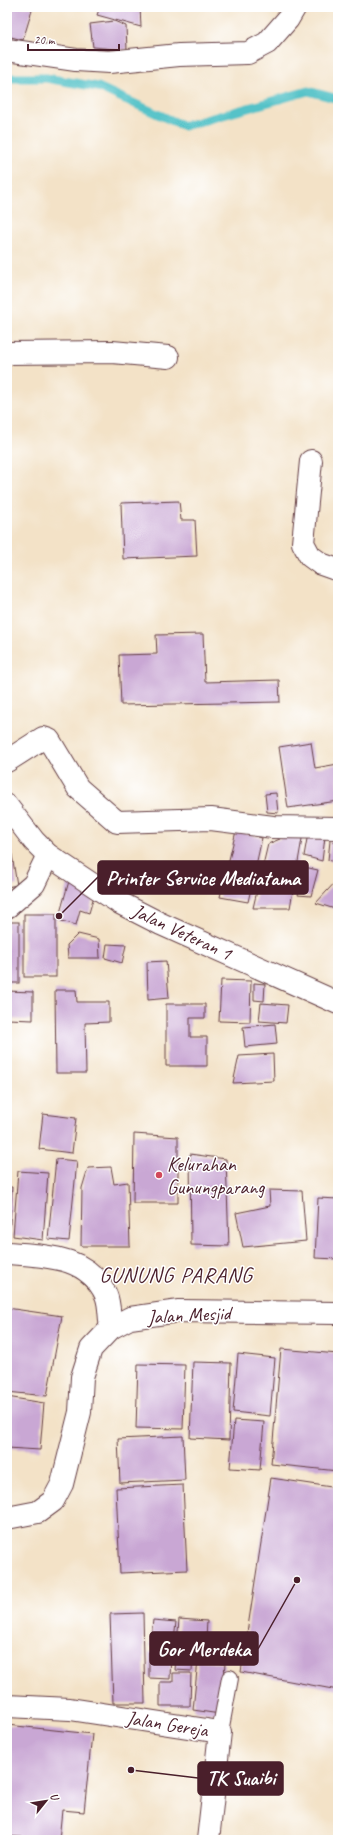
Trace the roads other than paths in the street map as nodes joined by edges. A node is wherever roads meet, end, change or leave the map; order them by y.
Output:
1 (295, 7) edge
2 (7, 50) edge
3 (7, 353) edge
4 (168, 357) dead end
5 (311, 461) dead end
6 (338, 570) edge
7 (7, 761) edge
8 (7, 806) edge
9 (338, 828) edge
10 (48, 855) junction
11 (7, 907) edge
12 (338, 1003) edge
13 (7, 1253) edge
14 (338, 1313) edge
15 (111, 1328) junction
16 (7, 1518) edge
17 (230, 1678) dead end
18 (7, 1706) edge
19 (220, 1732) junction
20 (208, 1840) edge

1 - 2 street
3 - 4 street
5 - 6 street
7 - 9 street
8 - 10 street, Jalan Veteran 1
10 - 11 street
10 - 12 street, Jalan Veteran 1
13 - 15 street
14 - 15 street, Jalan Mesjid
15 - 16 street, Jalan Mesjid
17 - 19 lane
18 - 19 street, Jalan Gereja
19 - 20 street, Jalan Gereja

